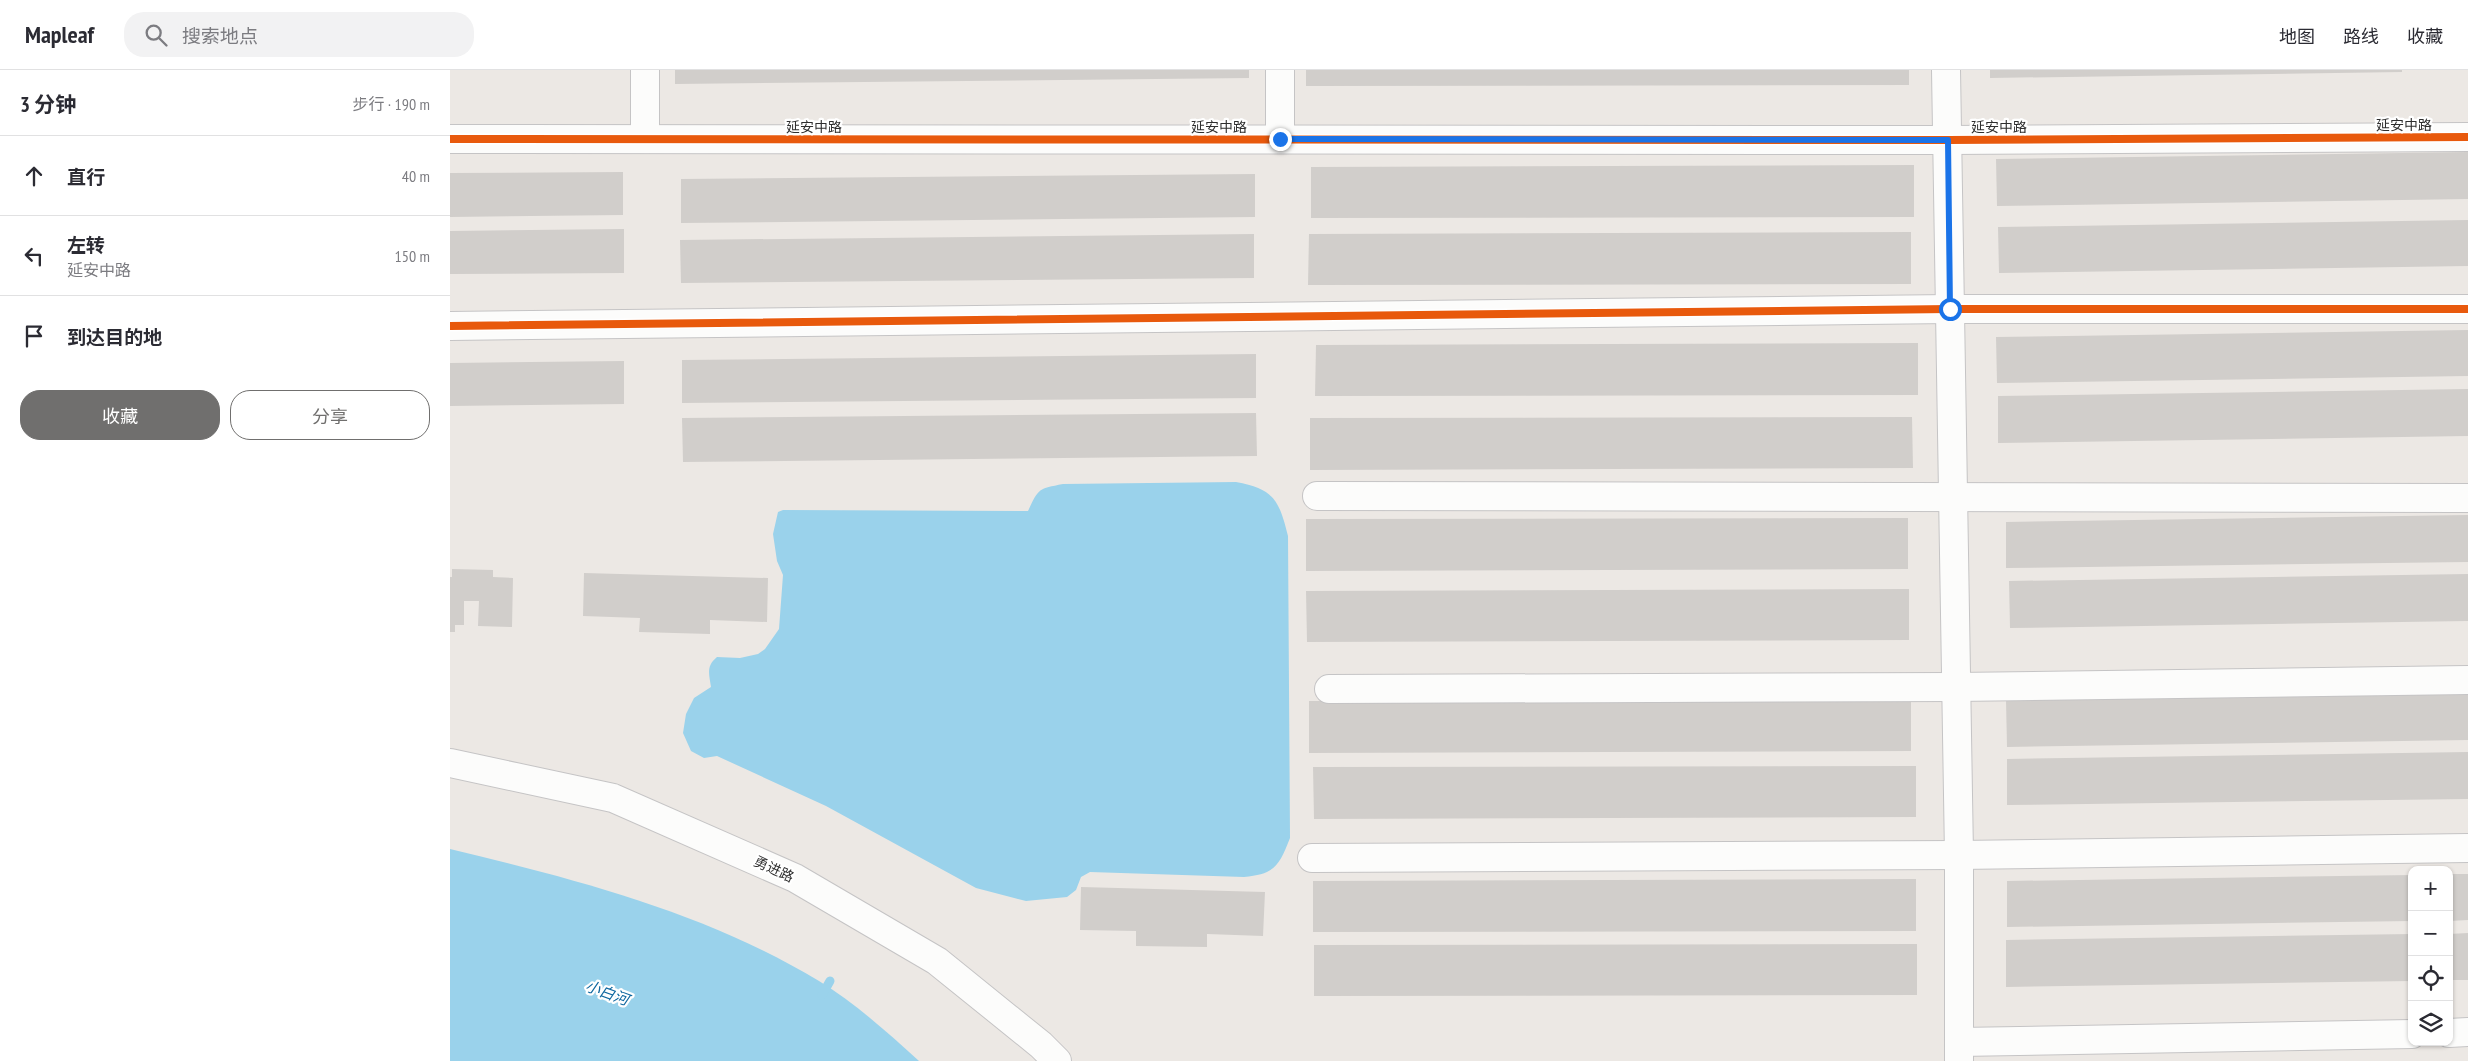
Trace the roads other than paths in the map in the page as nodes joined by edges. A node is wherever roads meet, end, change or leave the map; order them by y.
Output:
1 (645, 70) edge
2 (1280, 70) edge
3 (1946, 70) edge
4 (2468, 137) edge
5 (450, 139) edge
6 (645, 139) junction
7 (1280, 139) junction
8 (1948, 140) junction
9 (1950, 309) junction
10 (2468, 309) edge
11 (450, 326) edge
12 (1317, 496) dead end
13 (1954, 498) junction
14 (2468, 498) edge
15 (2468, 680) edge
16 (1956, 686) junction
17 (1329, 689) dead end
18 (450, 763) edge
19 (2468, 848) edge
20 (1959, 855) junction
21 (1312, 858) dead end
22 (2468, 1032) edge
23 (2453, 1033) edge
24 (2408, 1034) edge
25 (1959, 1051) edge
26 (1057, 1061) edge

1 - 6 street
2 - 7 street
3 - 8 street
4 - 8 street, 延安中路
5 - 6 street, 延安中路
6 - 7 street, 延安中路
7 - 8 street, 延安中路
8 - 9 street
9 - 10 street
9 - 11 street
9 - 13 street
12 - 13 street
13 - 14 street
13 - 16 street
15 - 16 street
16 - 17 street
16 - 20 street
18 - 26 street, 勇进路
19 - 20 street
20 - 21 street
20 - 25 street
22 - 23 street
24 - 25 street

